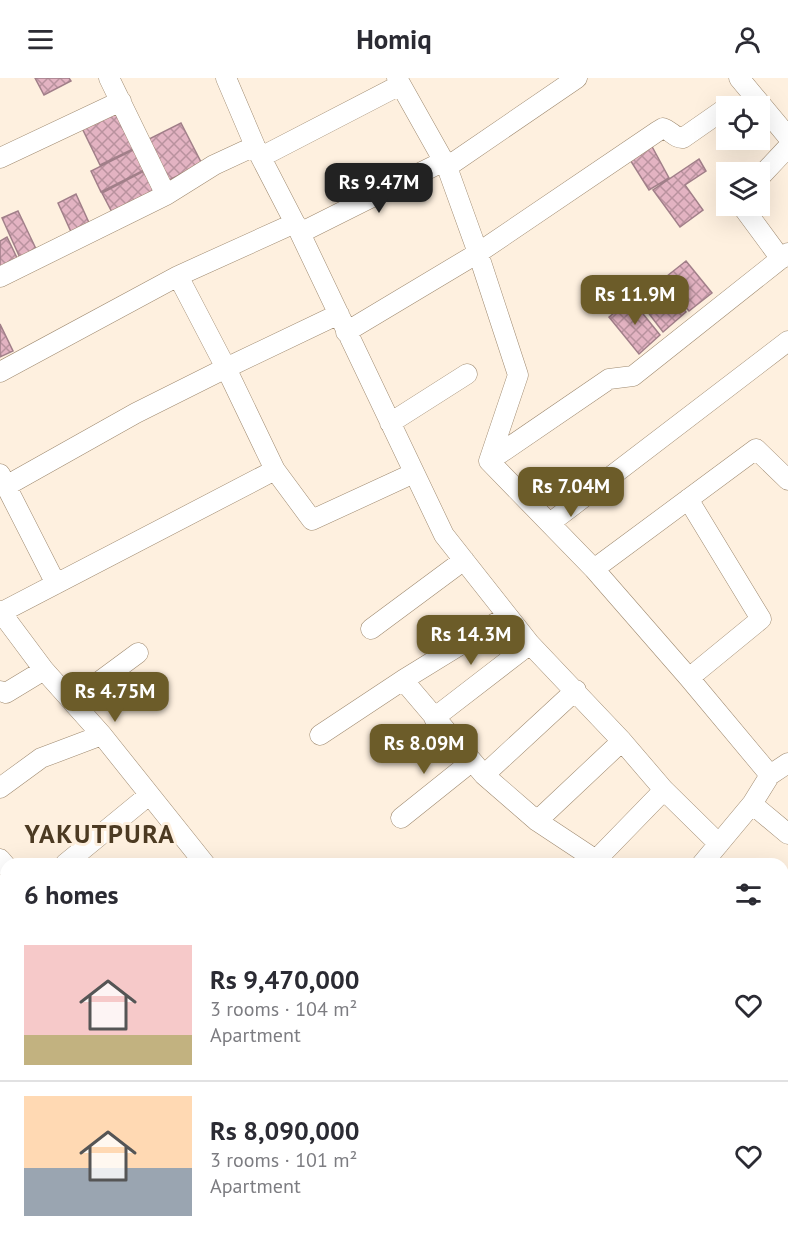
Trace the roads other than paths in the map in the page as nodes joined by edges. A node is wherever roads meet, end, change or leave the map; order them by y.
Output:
1 (109, 78) edge
2 (226, 78) edge
3 (578, 78) edge
4 (399, 82) edge
5 (744, 84) edge
6 (121, 101) junction
7 (716, 115) edge
8 (788, 137) edge
9 (788, 147) edge
10 (258, 151) junction
11 (0, 158) edge
12 (445, 164) junction
13 (770, 166) edge
14 (166, 195) junction
15 (750, 216) edge
16 (297, 228) junction
17 (478, 253) junction
18 (784, 256) edge
19 (178, 276) junction
20 (0, 277) edge
21 (343, 323) junction
22 (788, 341) edge
23 (226, 368) junction
24 (0, 372) edge
25 (467, 374) dead end
26 (390, 423) junction
27 (489, 460) junction
28 (274, 470) junction
29 (414, 473) junction
30 (785, 473) edge
31 (3, 480) edge
32 (688, 499) junction
33 (550, 523) junction
34 (464, 560) junction
35 (594, 569) junction
36 (57, 584) junction
37 (1, 612) edge
38 (507, 616) junction
39 (371, 629) dead end
40 (530, 644) junction
41 (138, 653) dead end
42 (45, 670) junction
43 (689, 678) junction
44 (403, 680) junction
45 (576, 690) junction
46 (0, 691) edge
47 (73, 701) junction
48 (434, 718) junction
49 (102, 735) junction
50 (320, 735) dead end
51 (622, 741) junction
52 (788, 763) edge
53 (478, 768) junction
54 (770, 775) junction
55 (0, 788) edge
56 (664, 790) junction
57 (149, 795) junction
58 (752, 804) junction
59 (401, 818) dead end
60 (537, 821) junction
61 (788, 834) edge
62 (718, 844) junction
63 (71, 858) edge
64 (200, 858) edge
65 (593, 858) edge
66 (603, 858) edge
67 (707, 858) edge

1 - 6 street
2 - 10 street
3 - 12 street
4 - 10 street
4 - 12 street
5 - 8 street
6 - 11 street
6 - 14 street
7 - 17 street
9 - 13 street
10 - 14 street
10 - 16 street
12 - 16 street
12 - 17 street
14 - 20 street
15 - 18 street
16 - 19 street
16 - 21 street
17 - 21 street
17 - 27 street
18 - 27 street
19 - 23 street
19 - 24 street
21 - 23 street
21 - 26 street
22 - 33 street
23 - 28 street
23 - 31 street
25 - 26 street
26 - 29 street
27 - 33 street
28 - 29 street
28 - 36 street
29 - 34 street
30 - 32 street
31 - 36 street
32 - 35 street
32 - 43 street
33 - 35 street
34 - 38 street
34 - 39 street
35 - 43 street
36 - 37 street
37 - 42 street
38 - 40 street
38 - 44 street
40 - 45 street
40 - 48 street
41 - 47 street
42 - 46 street
42 - 47 street
43 - 54 street
44 - 48 street
44 - 50 street
45 - 51 street
45 - 53 street
47 - 49 street
48 - 53 street
49 - 55 street
49 - 57 street
51 - 56 street
51 - 60 street
52 - 54 street
53 - 59 street
53 - 60 street
54 - 58 street
56 - 62 street
56 - 66 street
57 - 63 street
57 - 64 street
58 - 61 street
58 - 62 street
60 - 65 street
62 - 67 street

